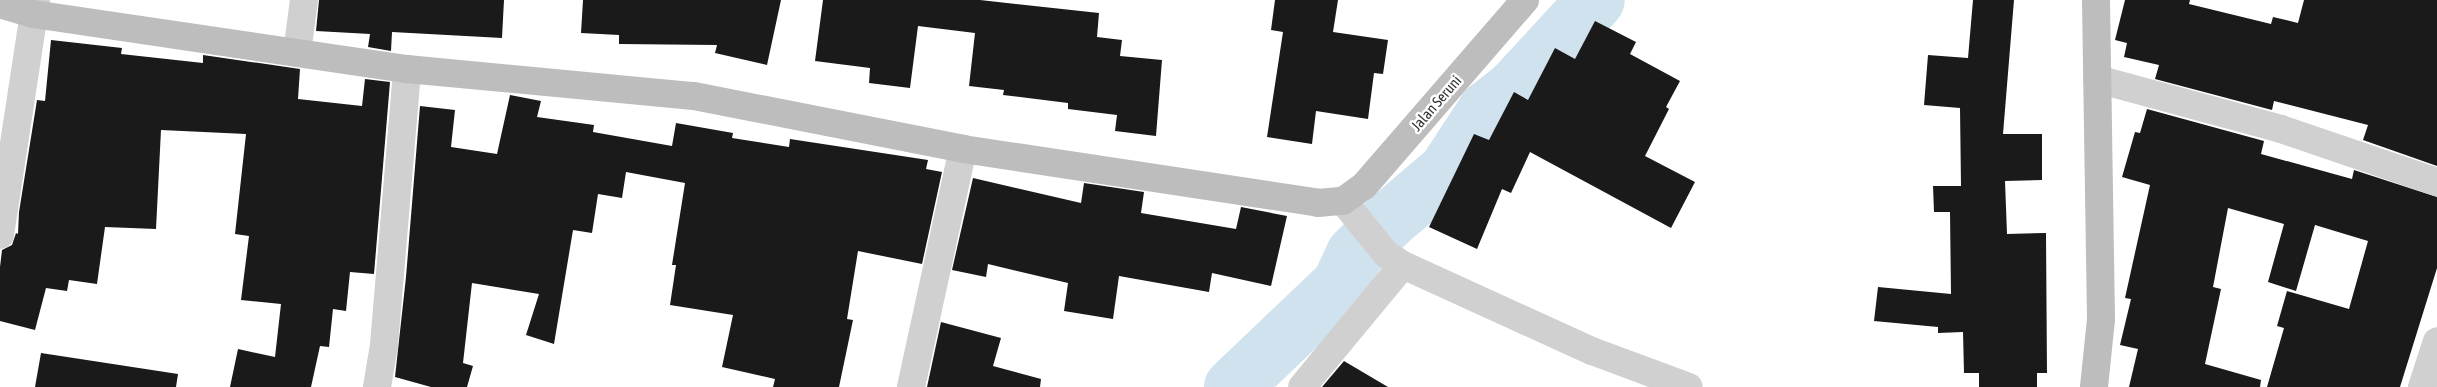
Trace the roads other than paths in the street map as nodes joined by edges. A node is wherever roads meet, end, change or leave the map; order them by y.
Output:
1 (304, 0) edge
2 (1525, 0) edge
3 (2096, 0) edge
4 (0, 4) edge
5 (34, 7) edge
6 (297, 53) junction
7 (407, 69) junction
8 (2097, 79) junction
9 (963, 149) junction
10 (2437, 182) edge
11 (1343, 201) junction
12 (0, 236) edge
13 (1394, 260) junction
14 (2437, 342) edge
15 (377, 387) edge
16 (911, 387) edge
17 (1302, 387) edge
18 (1689, 387) edge
19 (2094, 387) edge
20 (2422, 387) edge

1 - 6 street
2 - 11 street, Jalan Seruni
3 - 8 street
4 - 5 street
5 - 6 street
5 - 12 street
6 - 7 street
7 - 9 street
7 - 15 street
8 - 10 street
8 - 19 street
9 - 11 street
9 - 16 street
11 - 13 street
13 - 17 street
13 - 18 street
14 - 20 street

